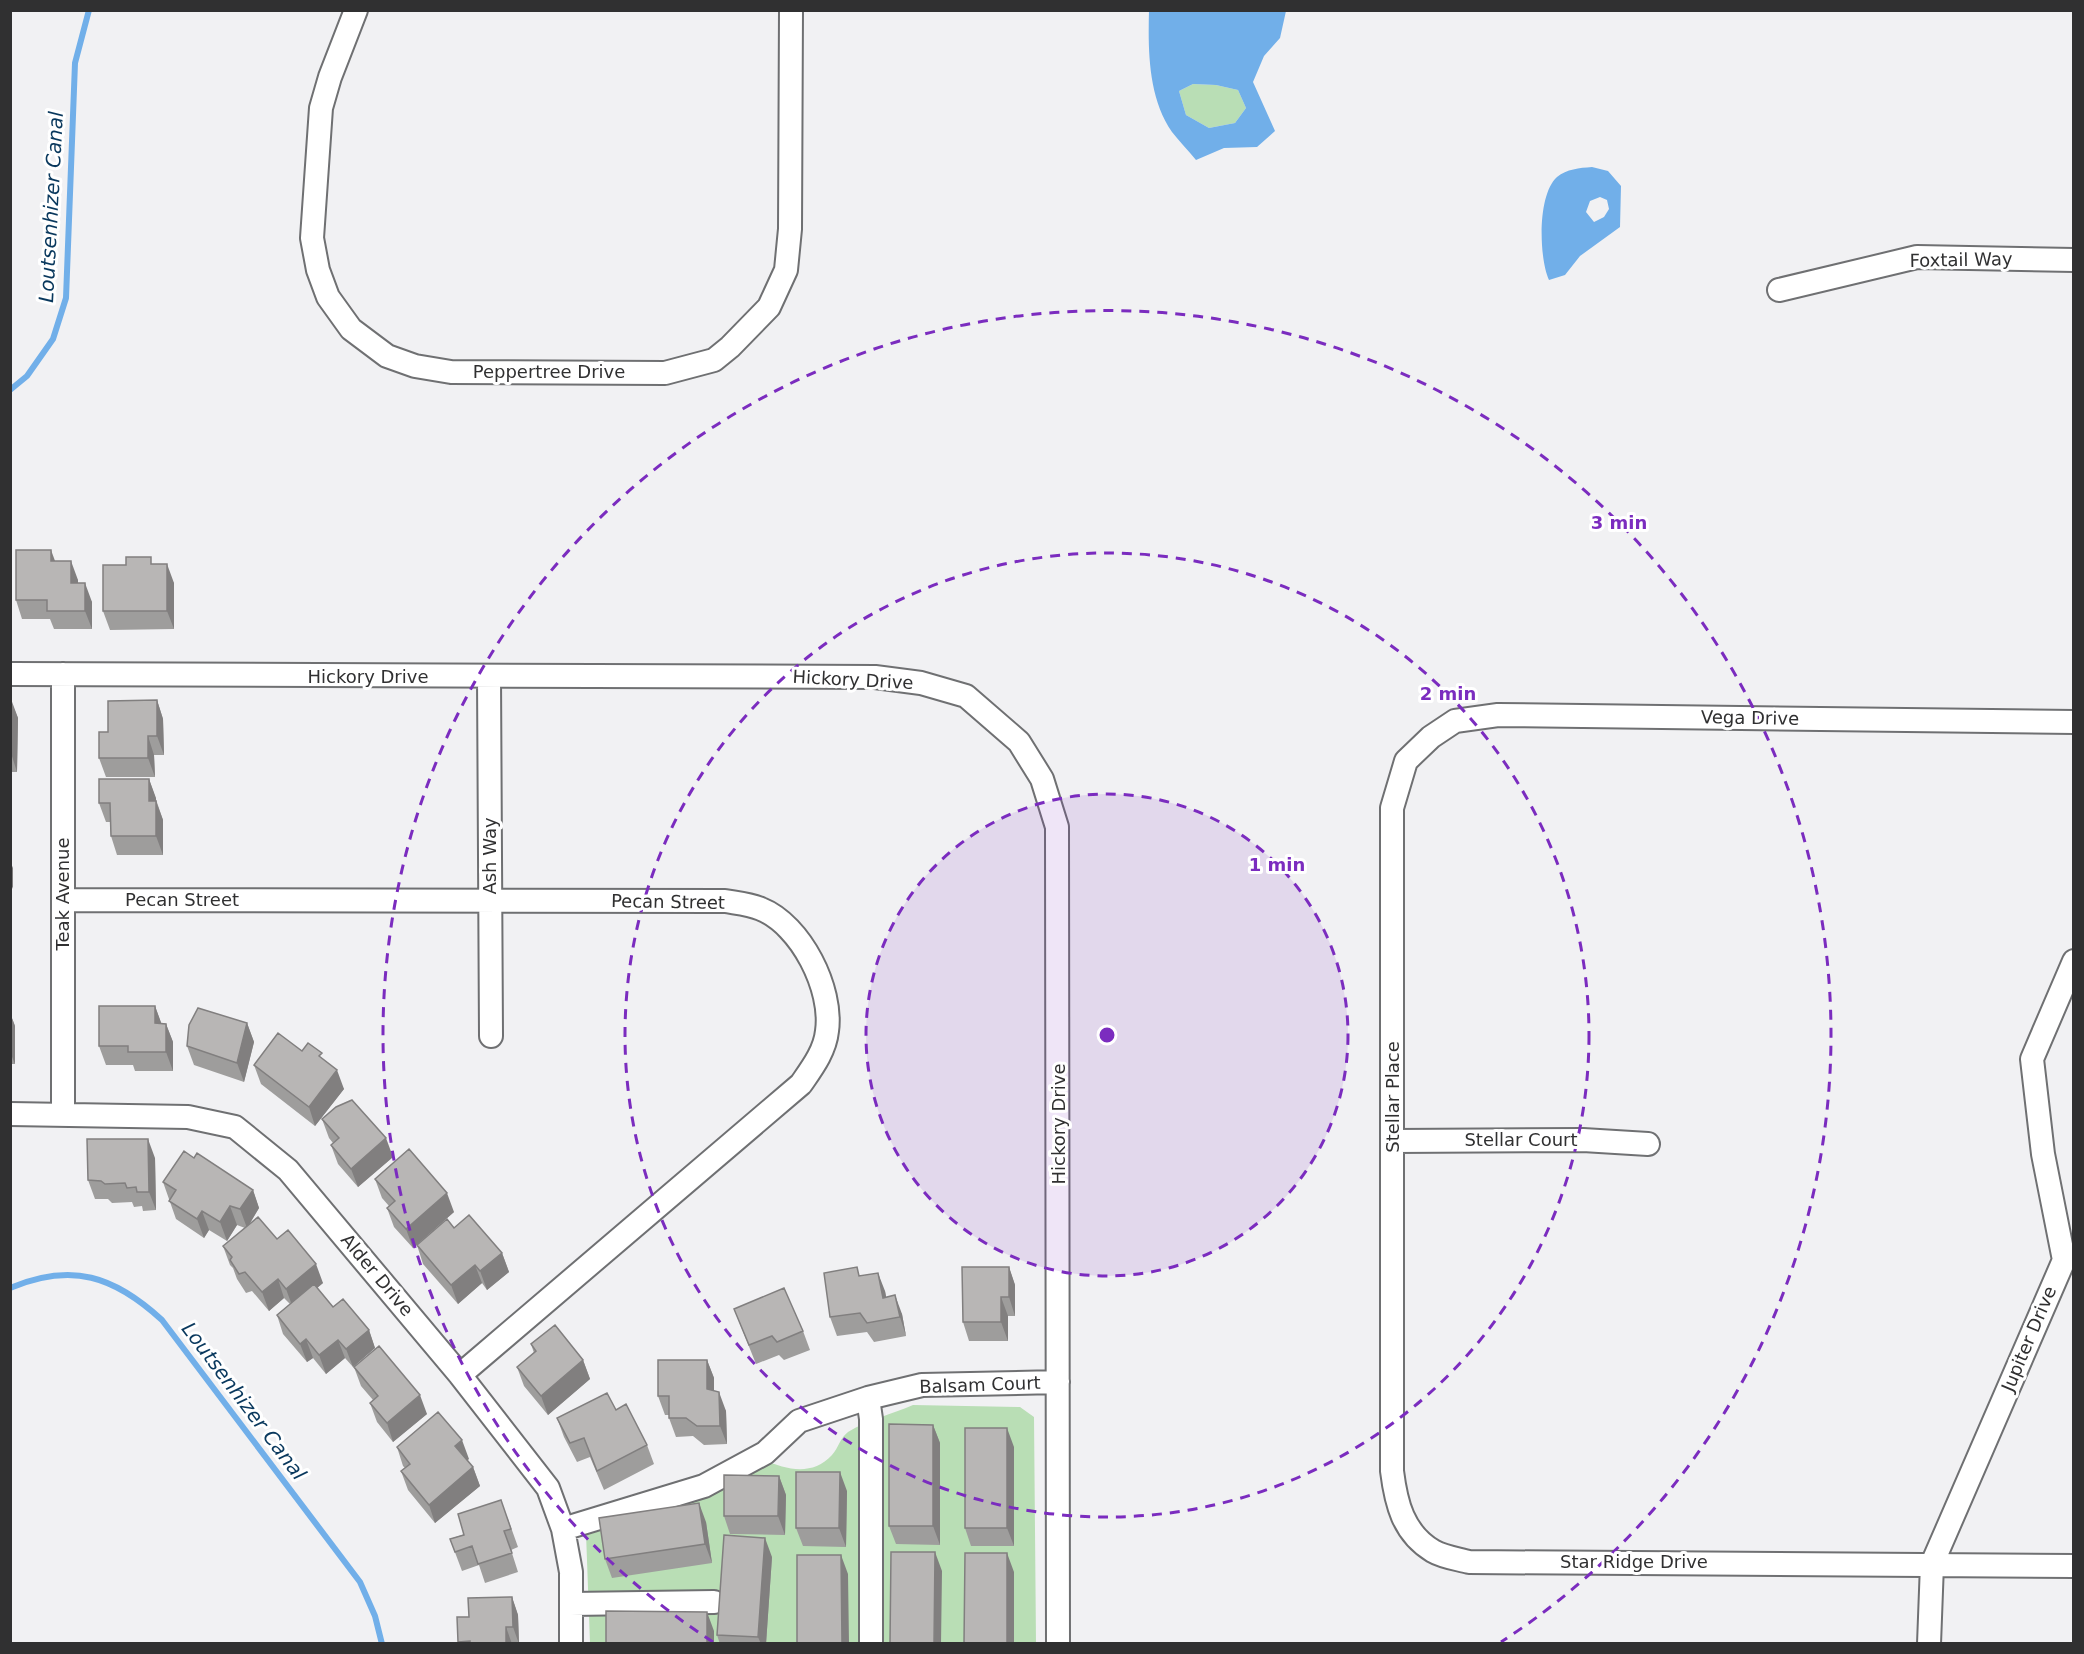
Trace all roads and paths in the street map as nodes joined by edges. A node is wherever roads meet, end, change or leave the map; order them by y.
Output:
1 (356, 10) edge
2 (791, 10) edge
3 (2073, 260) edge
4 (1779, 290) dead end
5 (10, 674) edge
6 (63, 674) junction
7 (489, 677) junction
8 (2073, 722) edge
9 (1431, 737) joint
10 (63, 900) junction
11 (490, 901) junction
12 (2073, 961) edge
13 (491, 1036) dead end
14 (63, 1113) junction
15 (10, 1114) edge
16 (1394, 1141) junction
17 (1648, 1144) dead end
18 (2069, 1259) edge
19 (460, 1375) junction
20 (1058, 1383) junction
21 (868, 1398) junction
22 (1392, 1470) joint
23 (563, 1529) junction
24 (1932, 1564) junction
25 (2073, 1566) edge
26 (714, 1602) dead end
27 (571, 1604) junction
28 (571, 1644) edge
29 (871, 1644) edge
30 (1059, 1644) edge
31 (1929, 1644) edge

1 - 2 street, Peppertree Drive
3 - 4 street, Foxtail Way
5 - 6 street, Hickory Drive
6 - 7 street, Hickory Drive
6 - 10 street, Teak Avenue
7 - 11 street, Ash Way
7 - 20 street, Hickory Drive
8 - 9 street, Vega Drive
9 - 16 street, Stellar Place
10 - 11 street, Pecan Street
10 - 14 street, Teak Avenue
11 - 13 street, Ash Way
11 - 19 street, Pecan Street
12 - 18 street, Jupiter Drive
14 - 15 street, Alder Drive
14 - 19 street, Alder Drive
16 - 17 street, Stellar Court
16 - 22 street, Stellar Place
18 - 24 street, Jupiter Drive
19 - 23 street, Alder Drive
20 - 21 street, Balsam Court
20 - 30 street, Hickory Drive
21 - 23 street, Balsam Court
21 - 29 street
22 - 24 street, Star Ridge Drive
23 - 27 street, Alder Drive
24 - 25 street, Star Ridge Drive
24 - 31 street, Jupiter Drive
26 - 27 street
27 - 28 street, Alder Drive

